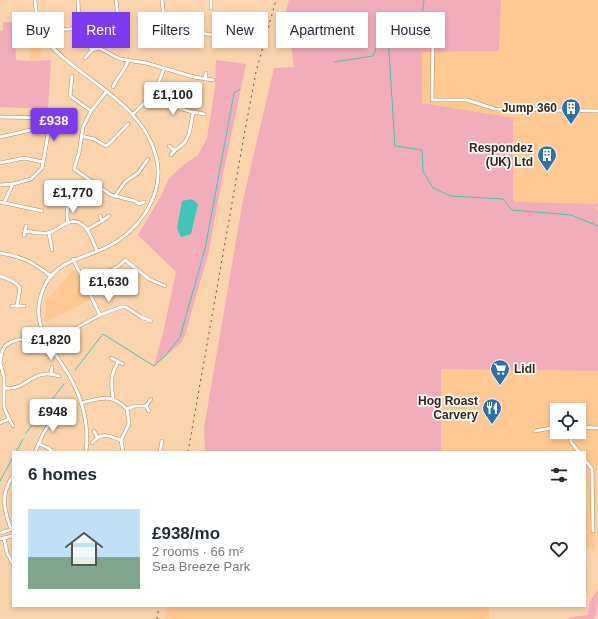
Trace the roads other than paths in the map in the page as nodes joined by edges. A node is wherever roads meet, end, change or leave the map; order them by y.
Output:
1 (35, 0) edge
2 (78, 0) edge
3 (116, 0) edge
4 (162, 0) edge
5 (211, 0) edge
6 (211, 8) dead end
7 (117, 12) edge
8 (64, 29) edge
9 (212, 35) edge
10 (433, 48) edge
11 (92, 50) joint
12 (85, 58) dead end
13 (128, 60) junction
14 (164, 68) junction
15 (206, 73) dead end
16 (72, 76) dead end
17 (112, 77) dead end
18 (116, 79) junction
19 (205, 79) junction
20 (213, 80) dead end
21 (113, 87) dead end
22 (107, 91) junction
23 (151, 96) junction
24 (91, 111) junction
25 (598, 111) edge
26 (193, 113) junction
27 (133, 114) junction
28 (204, 114) dead end
29 (0, 117) edge
30 (41, 118) junction
31 (128, 124) dead end
32 (81, 136) junction
33 (0, 137) edge
34 (169, 146) dead end
35 (174, 150) junction
36 (171, 155) dead end
37 (148, 159) dead end
38 (43, 162) junction
39 (0, 164) edge
40 (143, 165) junction
41 (74, 168) junction
42 (148, 168) dead end
43 (70, 173) dead end
44 (13, 184) junction
45 (0, 185) edge
46 (70, 192) dead end
47 (115, 196) junction
48 (62, 197) dead end
49 (69, 197) junction
50 (0, 202) edge
51 (144, 202) dead end
52 (4, 203) junction
53 (42, 211) dead end
54 (100, 216) dead end
55 (109, 216) dead end
56 (102, 222) junction
57 (68, 223) junction
58 (26, 226) dead end
59 (88, 229) junction
60 (25, 231) junction
61 (49, 233) junction
62 (24, 236) dead end
63 (52, 250) dead end
64 (98, 251) junction
65 (0, 253) edge
66 (121, 256) dead end
67 (73, 259) junction
68 (125, 260) junction
69 (0, 276) edge
70 (51, 276) junction
71 (156, 282) junction
72 (84, 284) junction
73 (165, 286) dead end
74 (153, 288) dead end
75 (12, 306) dead end
76 (18, 306) junction
77 (24, 306) dead end
78 (100, 315) junction
79 (151, 321) dead end
80 (68, 332) dead end
81 (44, 336) junction
82 (0, 344) edge
83 (5, 346) junction
84 (111, 358) dead end
85 (118, 362) junction
86 (123, 364) dead end
87 (52, 367) dead end
88 (51, 374) junction
89 (59, 376) dead end
90 (4, 377) junction
91 (0, 378) edge
92 (5, 388) junction
93 (113, 398) junction
94 (150, 399) dead end
95 (81, 403) junction
96 (146, 406) junction
97 (60, 409) dead end
98 (127, 409) junction
99 (149, 411) dead end
100 (56, 416) junction
101 (8, 419) junction
102 (63, 420) dead end
103 (0, 423) edge
104 (13, 426) dead end
105 (586, 427) edge
106 (550, 428) edge
107 (598, 428) edge
108 (94, 431) dead end
109 (535, 431) dead end
110 (97, 437) junction
111 (571, 439) edge
112 (122, 440) junction
113 (162, 441) dead end
114 (92, 443) dead end
115 (40, 444) junction
116 (36, 451) edge
117 (52, 451) edge
118 (86, 451) edge
119 (124, 451) edge
120 (160, 451) edge
121 (578, 451) edge
122 (586, 461) edge
123 (12, 478) edge
124 (12, 529) edge
125 (593, 532) dead end
126 (0, 533) edge
127 (12, 536) dead end
128 (4, 538) junction
129 (0, 539) edge
130 (12, 562) edge

1 - 22 street
2 - 8 street
3 - 7 street
4 - 9 street
5 - 6 street
10 - 25 street
11 - 12 street
11 - 13 street
13 - 14 street
13 - 18 street
14 - 19 street
14 - 23 street
15 - 19 street
16 - 24 street
17 - 18 street
18 - 21 street
19 - 20 street
22 - 24 street
22 - 27 street
23 - 26 street
23 - 27 street
24 - 32 street
26 - 28 street
26 - 35 street
27 - 64 street
29 - 30 street
30 - 33 street
30 - 38 street
31 - 32 street
32 - 41 street
34 - 35 street
35 - 36 street
37 - 40 street
38 - 39 street
38 - 44 street
40 - 42 street
40 - 47 street
41 - 43 street
41 - 47 street
44 - 45 street
44 - 52 street
46 - 49 street
47 - 51 street
48 - 49 street
49 - 57 street
50 - 52 street
52 - 53 street
54 - 56 street
55 - 56 street
56 - 59 street
57 - 59 street
57 - 61 street
58 - 60 street
59 - 64 street
60 - 61 street
60 - 62 street
61 - 63 street
64 - 67 street
65 - 70 street
66 - 68 street
67 - 70 street
67 - 72 street
68 - 71 street
68 - 72 street
69 - 76 street
70 - 81 street
71 - 73 street
71 - 74 street
72 - 78 street
75 - 76 street
76 - 77 street
78 - 79 street
78 - 80 street
81 - 83 street
81 - 95 street
82 - 83 street
83 - 90 street
84 - 85 street
85 - 86 street
85 - 93 street
87 - 88 street
88 - 89 street
88 - 92 street
90 - 91 street
90 - 92 street
92 - 101 street
93 - 95 street
93 - 98 street
94 - 96 street
95 - 118 street
96 - 98 street
96 - 99 street
97 - 100 street
98 - 112 street
100 - 102 street
100 - 115 street
101 - 103 street
101 - 104 street
105 - 107 street
106 - 109 street
108 - 110 street
110 - 112 street
110 - 114 street
111 - 121 street
112 - 119 street
113 - 120 street
115 - 116 street
115 - 117 street
122 - 125 street
123 - 124 street
124 - 126 street
127 - 128 street
128 - 129 street
128 - 130 street

